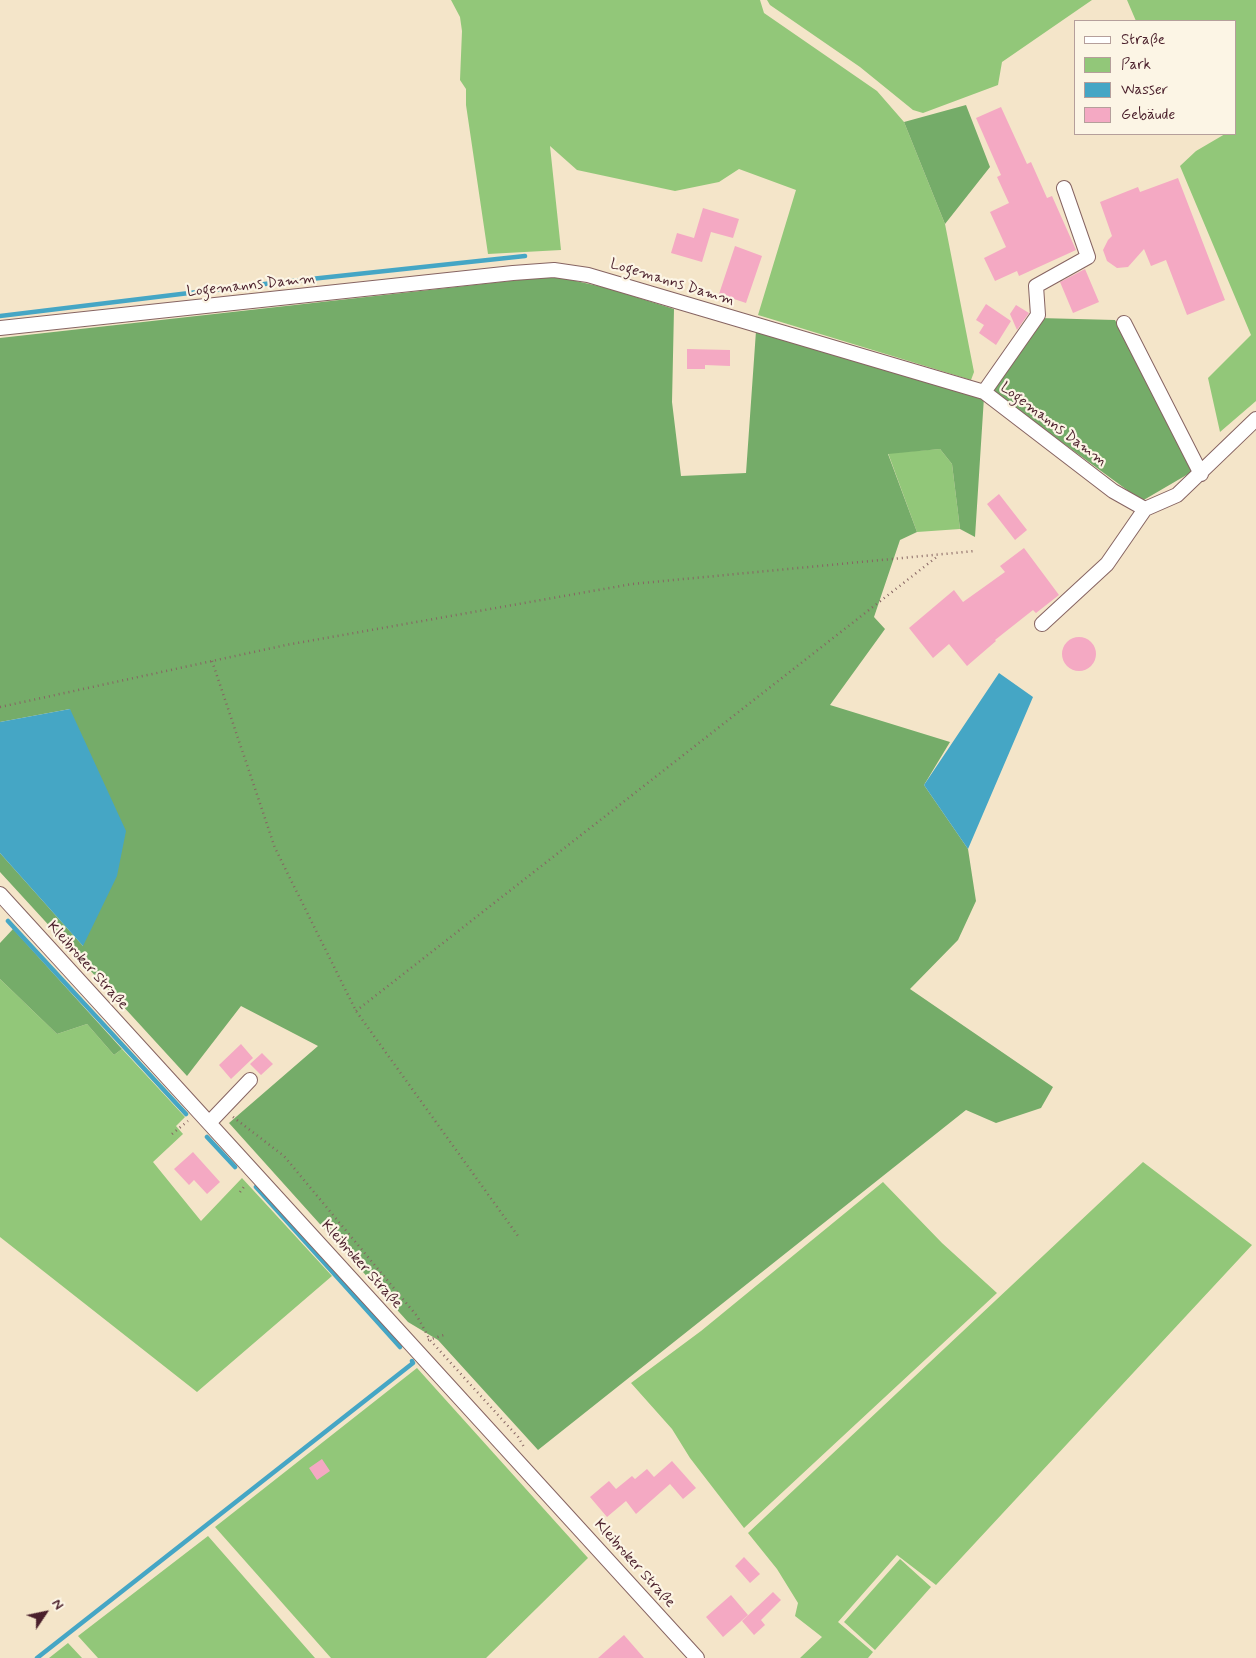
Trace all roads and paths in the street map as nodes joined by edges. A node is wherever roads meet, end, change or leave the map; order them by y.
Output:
1 (1064, 188) dead end
2 (1124, 323) dead end
3 (0, 328) edge
4 (984, 392) junction
5 (1256, 419) edge
6 (1201, 474) junction
7 (1145, 509) junction
8 (975, 551) dead end
9 (939, 555) junction
10 (1042, 624) dead end
11 (212, 660) junction
12 (0, 707) edge
13 (0, 894) edge
14 (356, 1011) junction
15 (250, 1080) dead end
16 (199, 1112) junction
17 (212, 1119) junction
18 (172, 1134) dead end
19 (518, 1236) dead end
20 (447, 1334) dead end
21 (430, 1340) junction
22 (526, 1450) dead end
23 (697, 1658) edge

1 - 4 street
2 - 6 street
3 - 4 street, Logemanns Damm
4 - 7 street, Logemanns Damm
5 - 6 street
6 - 7 street
7 - 10 street
8 - 9 path
9 - 11 path
9 - 14 path
11 - 12 path
11 - 14 path
13 - 16 street, Kleibroker Straße
14 - 19 path
15 - 17 street
16 - 17 street, Kleibroker Straße
16 - 18 path
17 - 21 path
17 - 23 street, Kleibroker Straße
20 - 21 path
21 - 22 path

